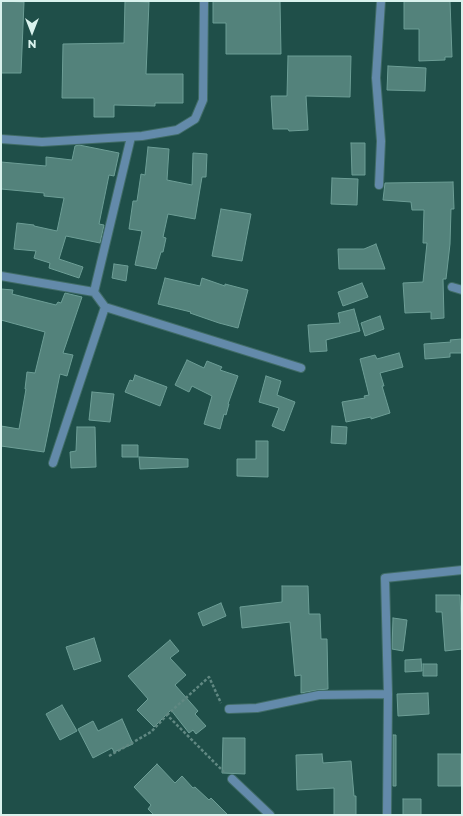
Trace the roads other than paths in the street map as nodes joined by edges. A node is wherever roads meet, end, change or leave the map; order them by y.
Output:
1 (204, 1) edge
2 (381, 1) edge
3 (131, 137) junction
4 (1, 139) edge
5 (379, 185) dead end
6 (1, 276) edge
7 (452, 287) dead end
8 (462, 290) edge
9 (94, 292) junction
10 (105, 307) junction
11 (301, 368) dead end
12 (53, 462) dead end
13 (462, 570) edge
14 (388, 694) junction
15 (229, 709) road end
16 (232, 780) road end
17 (270, 815) edge
18 (387, 815) edge

1 - 3 street
2 - 5 street
3 - 4 street
3 - 9 street
6 - 9 street
7 - 8 street
9 - 10 street
10 - 11 street
10 - 12 street
13 - 14 street
14 - 15 street
14 - 18 street
16 - 17 street

